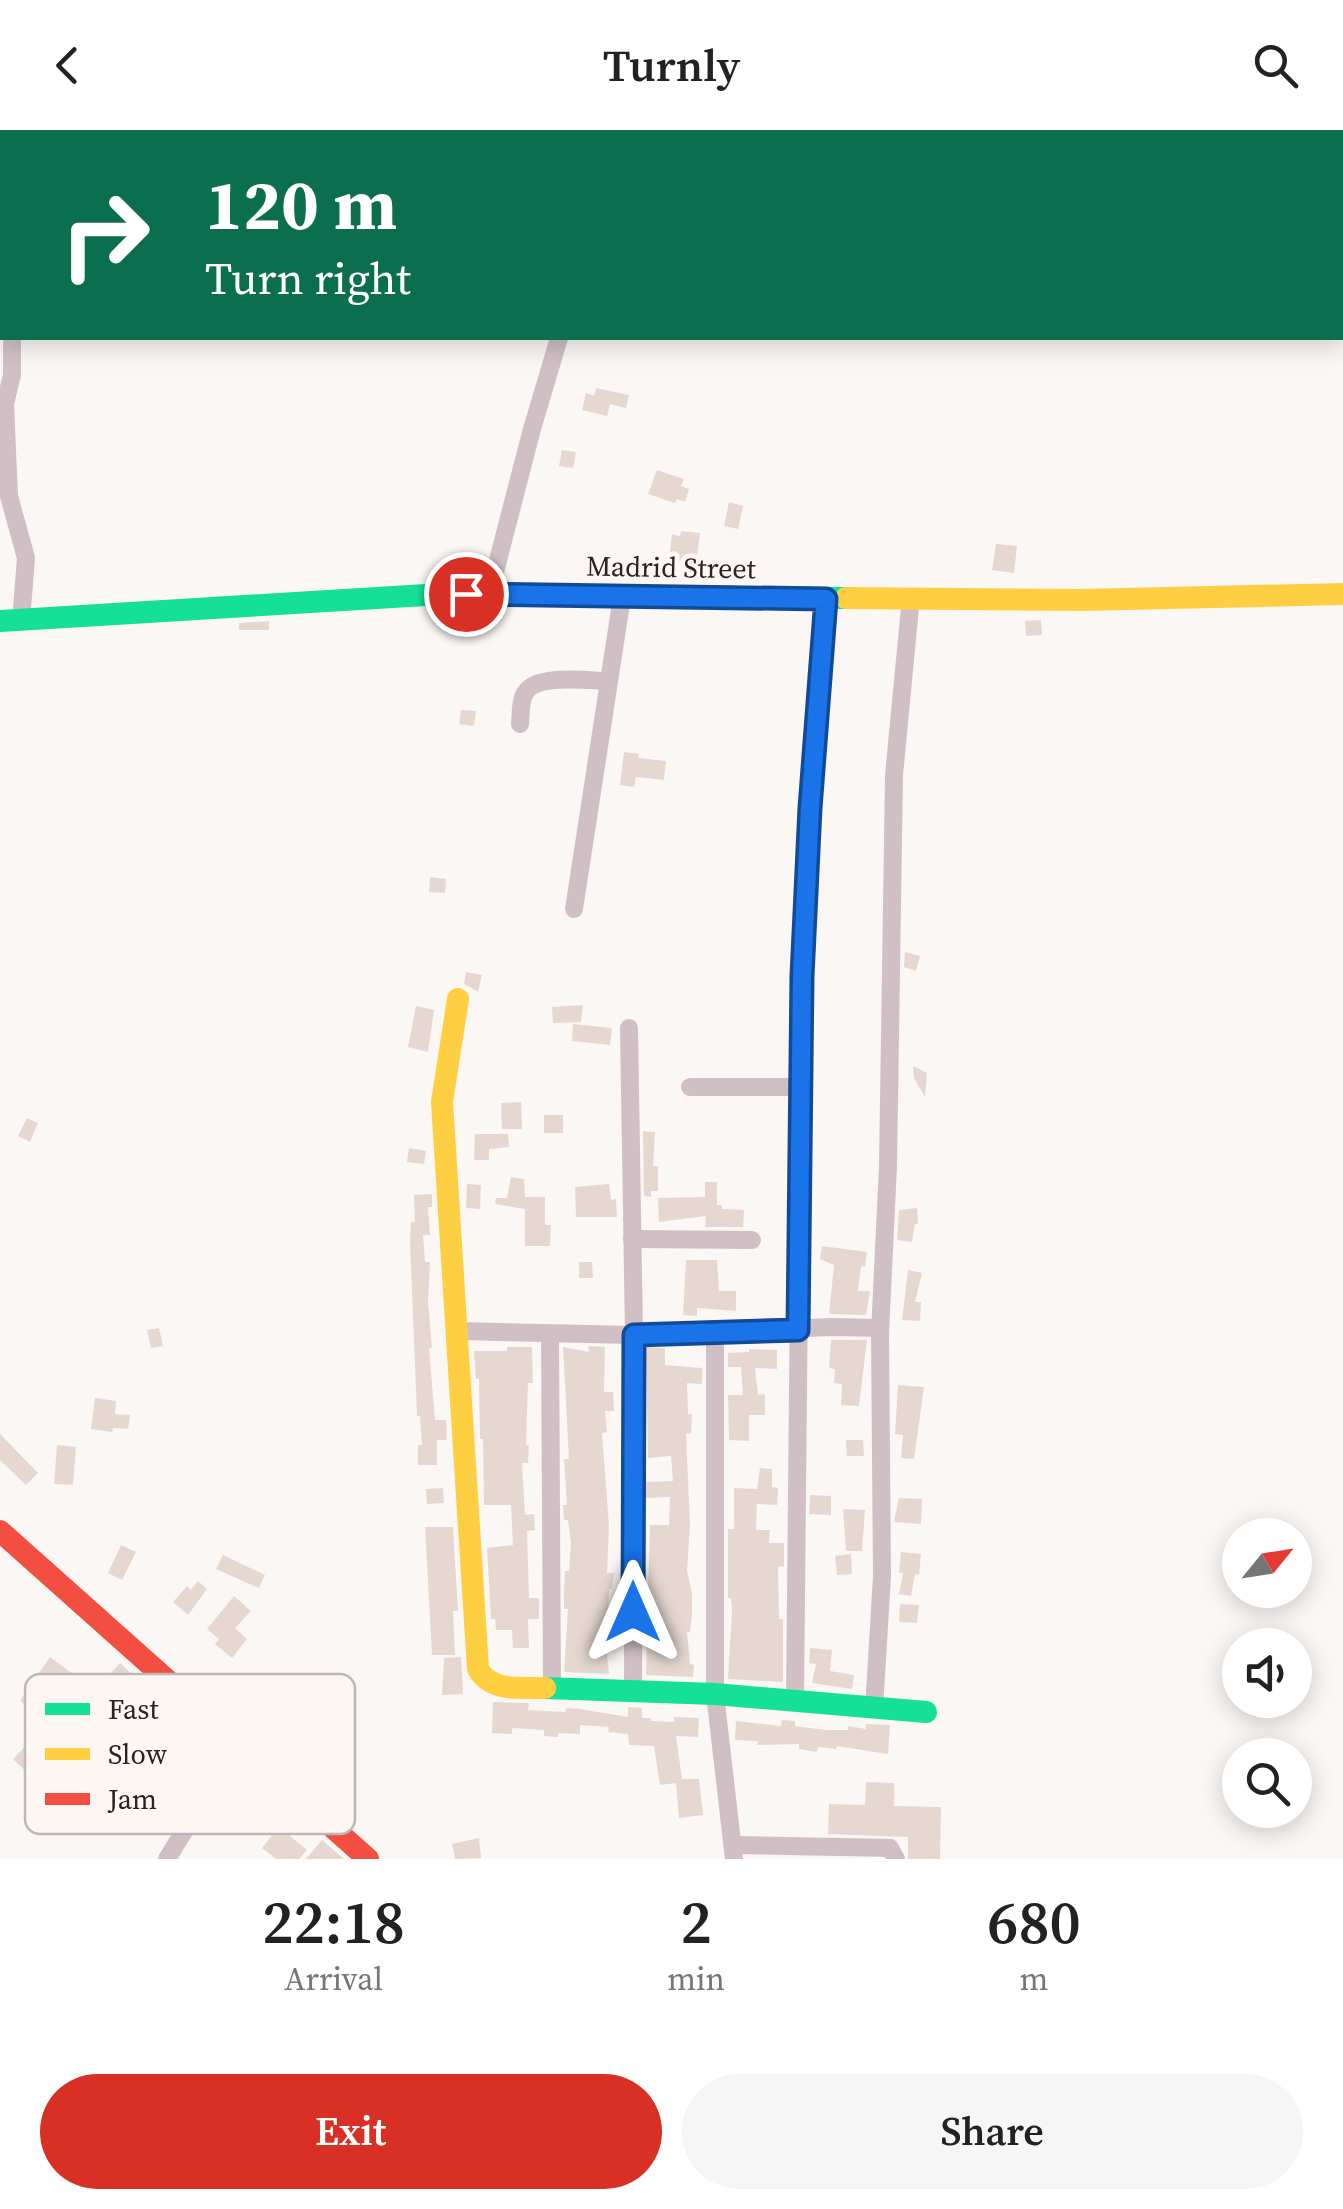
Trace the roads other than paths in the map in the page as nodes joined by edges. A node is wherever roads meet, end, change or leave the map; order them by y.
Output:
1 (12, 340) edge
2 (559, 340) edge
3 (1343, 594) edge
4 (490, 595) junction
5 (622, 597) junction
6 (911, 597) junction
7 (826, 599) junction
8 (10, 621) edge
9 (610, 682) junction
10 (520, 724) dead end
11 (574, 910) dead end
12 (458, 998) dead end
13 (629, 1028) dead end
14 (690, 1086) dead end
15 (800, 1087) junction
16 (632, 1239) junction
17 (752, 1240) dead end
18 (880, 1328) junction
19 (798, 1330) junction
20 (457, 1331) junction
21 (715, 1332) junction
22 (550, 1334) junction
23 (634, 1335) junction
24 (0, 1531) edge
25 (160, 1674) edge
26 (552, 1688) junction
27 (633, 1691) junction
28 (715, 1694) junction
29 (795, 1701) junction
30 (874, 1708) junction
31 (926, 1712) dead end
32 (185, 1834) edge
33 (340, 1834) edge
34 (734, 1852) edge
35 (167, 1859) edge
36 (368, 1859) edge
37 (896, 1859) edge

1 - 8 street
2 - 4 street
3 - 6 street, Madrid Street
4 - 5 street, Madrid Street
4 - 8 street, Madrid Street
5 - 7 street, Madrid Street
5 - 9 street
6 - 7 street, Madrid Street
6 - 18 street
7 - 15 street
9 - 10 street
9 - 11 street
12 - 20 street
13 - 16 street
14 - 15 street
15 - 19 street
16 - 17 street
16 - 23 street
18 - 19 street
18 - 30 street
19 - 21 street
19 - 29 street
20 - 22 street
20 - 26 street
21 - 23 street
21 - 28 street
22 - 23 street
22 - 26 street
23 - 27 street
24 - 25 street
26 - 27 street
27 - 28 street
28 - 29 street
28 - 34 street
29 - 30 street
30 - 31 street
32 - 35 street
33 - 36 street
34 - 37 street

